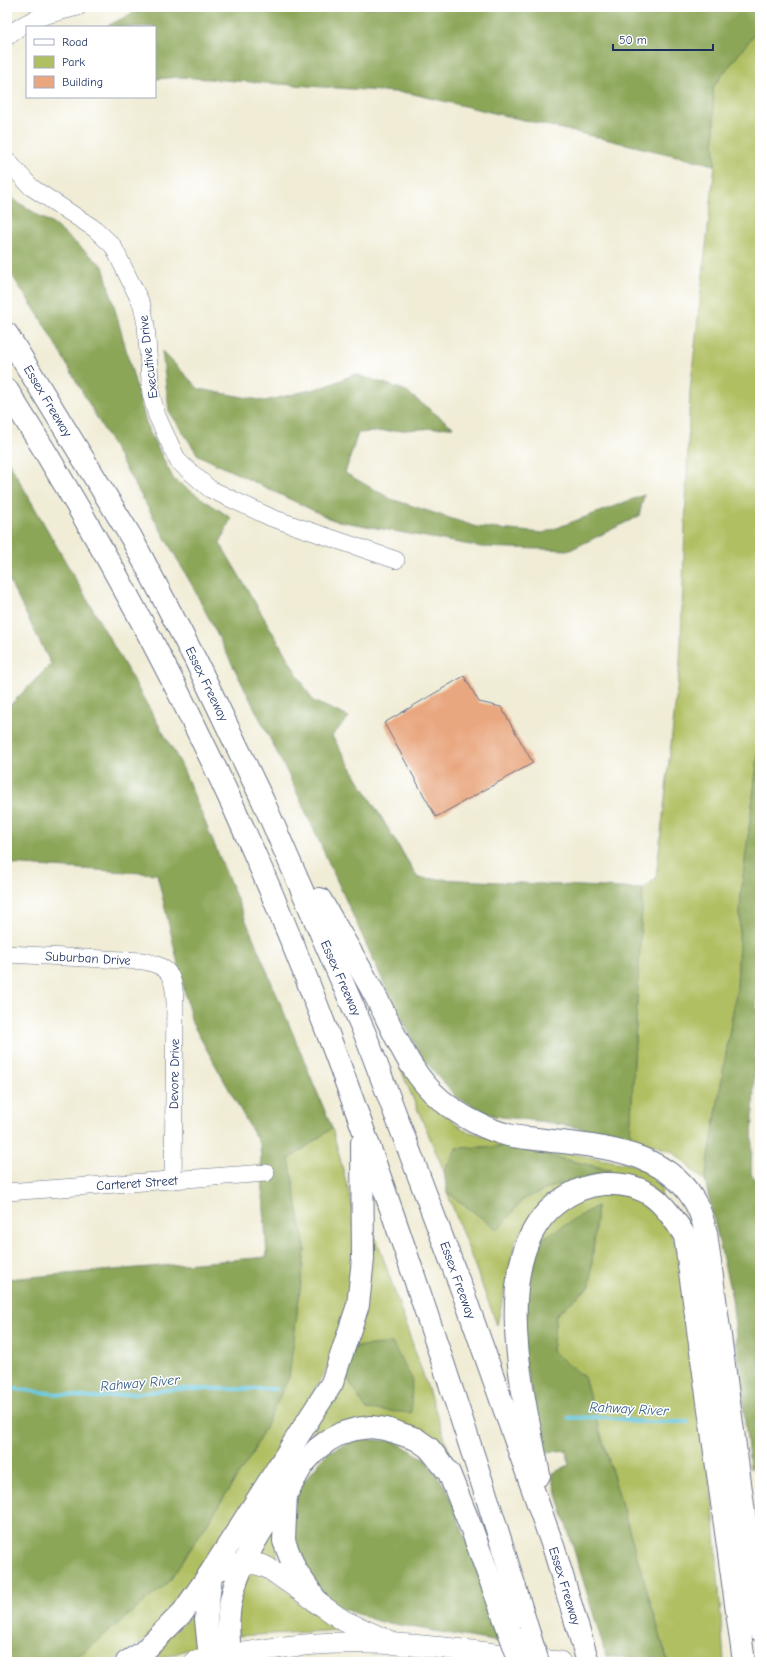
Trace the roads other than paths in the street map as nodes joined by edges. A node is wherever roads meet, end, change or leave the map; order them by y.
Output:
1 (78, 7) edge
2 (7, 37) edge
3 (7, 160) edge
4 (7, 334) edge
5 (7, 390) edge
6 (396, 560) dead end
7 (263, 801) junction
8 (7, 954) edge
9 (167, 970) joint
10 (363, 1128) junction
11 (266, 1173) dead end
12 (173, 1180) junction
13 (7, 1192) edge
14 (286, 1494) junction
15 (554, 1548) junction
16 (245, 1562) junction
17 (211, 1572) junction
18 (318, 1603) junction
19 (760, 1630) edge
20 (519, 1632) junction
21 (397, 1644) junction
22 (215, 1660) edge
23 (127, 1662) edge
24 (520, 1662) edge
25 (538, 1662) edge
26 (560, 1662) edge
27 (588, 1662) edge
28 (744, 1662) edge

1 - 2 street
3 - 6 street, Executive Drive
4 - 7 highway, Essex Freeway
5 - 10 highway
7 - 15 highway, Essex Freeway
7 - 19 highway
8 - 9 street, Suburban Drive
9 - 12 street, Devore Drive
10 - 17 highway
10 - 20 highway
11 - 12 street, Carteret Street
12 - 13 street, Carteret Street
14 - 16 highway
14 - 18 highway
14 - 20 highway
15 - 27 highway, Essex Freeway
15 - 28 highway
16 - 17 main road
16 - 18 main road
16 - 22 highway
17 - 22 highway
17 - 23 highway
18 - 21 main road
20 - 24 highway, bridge
20 - 25 highway, bridge
21 - 22 main road
21 - 26 main road

